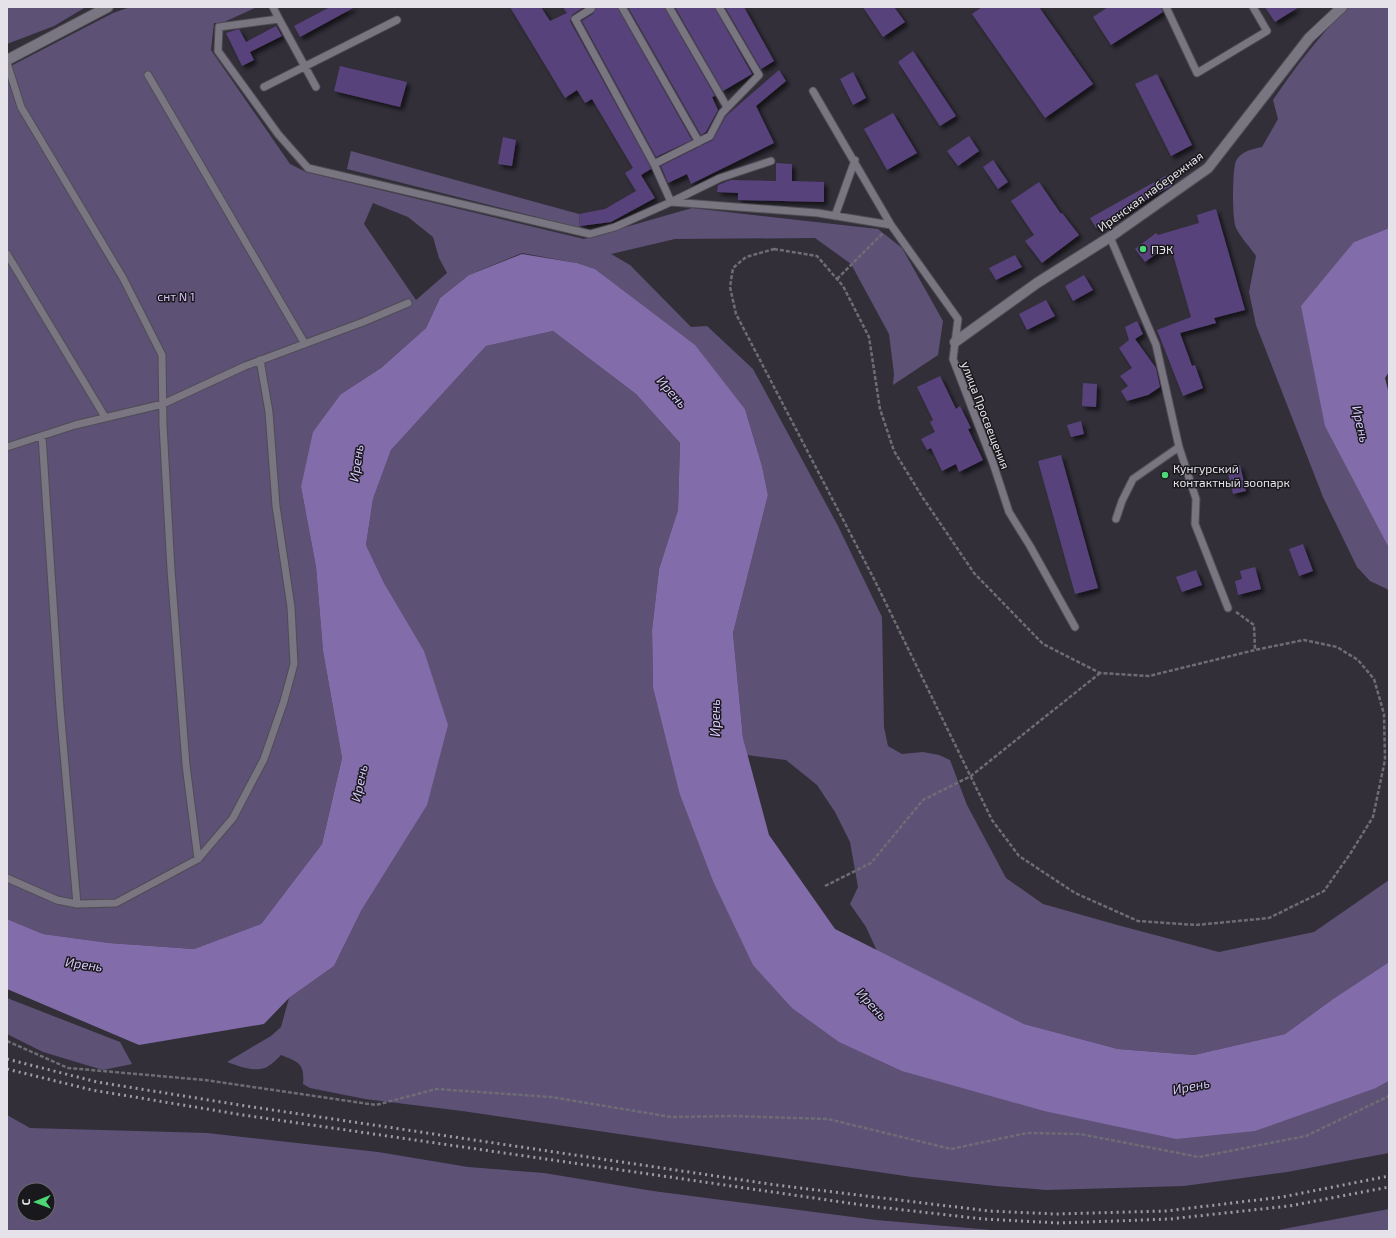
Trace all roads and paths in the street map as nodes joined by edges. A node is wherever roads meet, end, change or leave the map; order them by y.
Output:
1 (108, 7) edge
2 (273, 7) edge
3 (589, 7) edge
4 (622, 7) edge
5 (669, 7) edge
6 (719, 7) edge
7 (1166, 7) edge
8 (1252, 7) edge
9 (1342, 7) edge
10 (279, 19) junction
11 (398, 20) dead end
12 (7, 61) edge
13 (304, 66) junction
14 (148, 75) dead end
15 (264, 87) dead end
16 (316, 87) dead end
17 (813, 90) dead end
18 (727, 107) junction
19 (699, 142) junction
20 (855, 160) junction
21 (771, 162) dead end
22 (654, 164) junction
23 (671, 202) junction
24 (835, 216) junction
25 (891, 225) junction
26 (1110, 237) junction
27 (7, 254) edge
28 (837, 279) junction
29 (408, 302) dead end
30 (955, 342) junction
31 (305, 344) junction
32 (260, 360) junction
33 (163, 404) junction
34 (105, 417) junction
35 (42, 436) junction
36 (7, 447) edge
37 (1179, 447) junction
38 (1116, 518) dead end
39 (1228, 608) joint
40 (1075, 627) dead end
41 (1255, 650) junction
42 (1100, 673) junction
43 (971, 776) junction
44 (198, 859) junction
45 (7, 878) edge
46 (825, 886) dead end
47 (76, 904) junction
48 (7, 1041) edge
49 (1389, 1096) edge

1 - 12 street
2 - 10 lane
3 - 22 lane
4 - 19 lane
5 - 18 lane
6 - 18 lane
7 - 8 lane
9 - 26 street, Иренская набережная
10 - 13 lane
10 - 23 lane
11 - 13 lane
12 - 33 lane
13 - 15 lane
13 - 16 lane
14 - 31 lane
17 - 20 lane, улица Просвещения
18 - 19 lane
19 - 22 lane
20 - 24 lane
20 - 25 lane, улица Просвещения
21 - 23 lane
22 - 23 lane
23 - 24 lane
24 - 25 lane
25 - 28 path
25 - 30 lane, улица Просвещения
26 - 30 street, Иренская набережная
26 - 37 lane
27 - 34 lane
28 - 42 path
28 - 43 path
29 - 31 lane
30 - 40 lane, улица Просвещения
31 - 32 lane
32 - 33 lane
32 - 44 lane
33 - 34 lane
33 - 44 lane
34 - 35 lane
35 - 36 lane
35 - 47 lane
37 - 38 lane
37 - 39 lane
39 - 41 path
41 - 42 path
41 - 43 path
42 - 43 path
43 - 46 path
44 - 47 lane
45 - 47 lane
48 - 49 path

